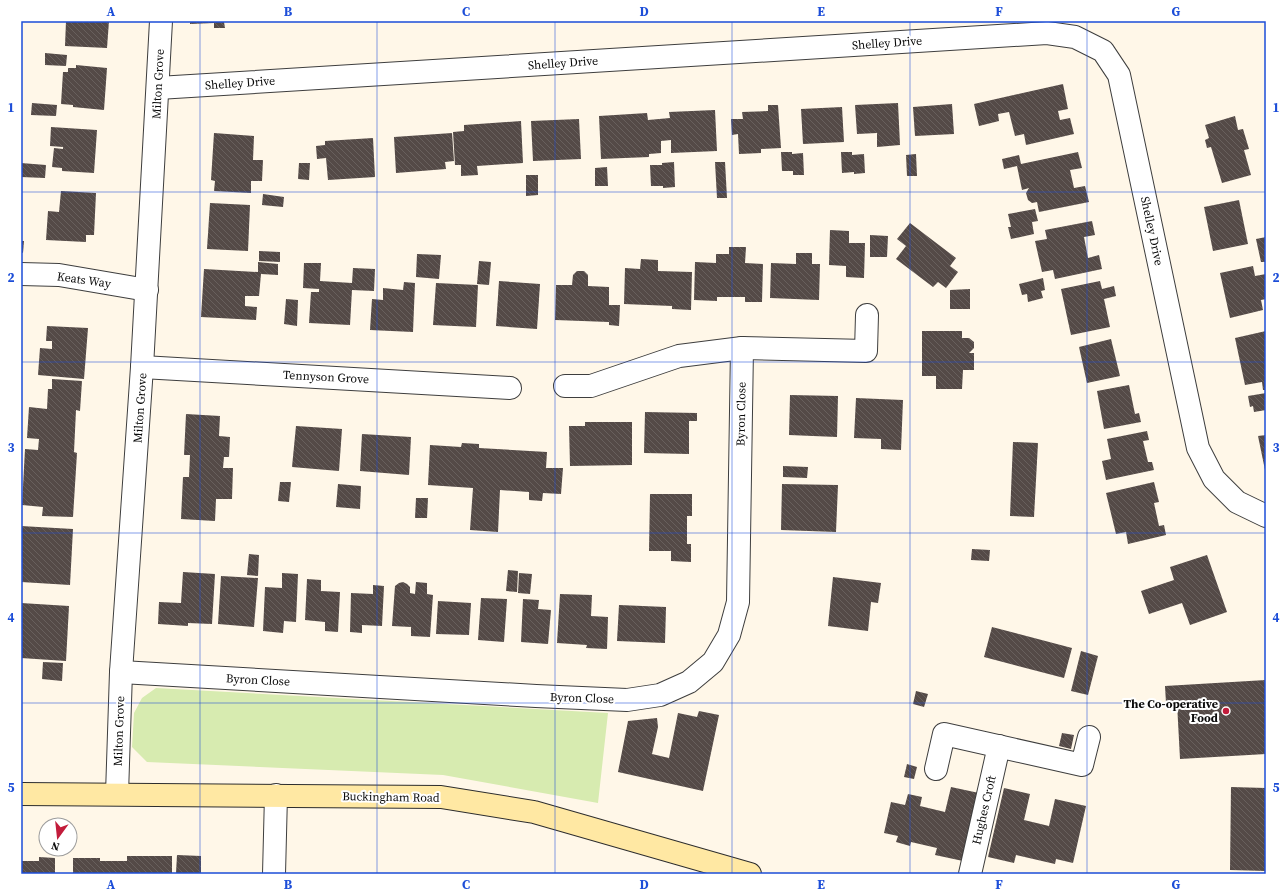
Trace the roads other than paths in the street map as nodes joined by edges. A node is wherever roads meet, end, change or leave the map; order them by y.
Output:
1 (162, 21) edge
2 (939, 30) edge
3 (158, 88) junction
4 (21, 274) edge
5 (147, 290) junction
6 (868, 314) dead end
7 (742, 348) junction
8 (142, 367) junction
9 (565, 386) dead end
10 (510, 388) dead end
11 (1266, 516) edge
12 (121, 672) junction
13 (1089, 738) dead end
14 (999, 746) junction
15 (936, 769) dead end
16 (21, 794) edge
17 (117, 794) junction
18 (276, 795) junction
19 (736, 872) edge
20 (274, 874) edge
21 (970, 874) edge

1 - 3 street, Milton Grove
2 - 3 street, Shelley Drive
2 - 11 street, Shelley Drive
3 - 5 street, Milton Grove
4 - 5 street, Keats Way
5 - 8 street, Milton Grove
6 - 7 street
7 - 9 street
7 - 12 street, Byron Close
8 - 10 street, Tennyson Grove
8 - 12 street, Milton Grove
12 - 17 street, Milton Grove
13 - 14 street
14 - 15 street
14 - 21 street, Hughes Croft
16 - 17 main road, Buckingham Road
17 - 18 main road, Buckingham Road
18 - 19 main road, Buckingham Road
18 - 20 street

